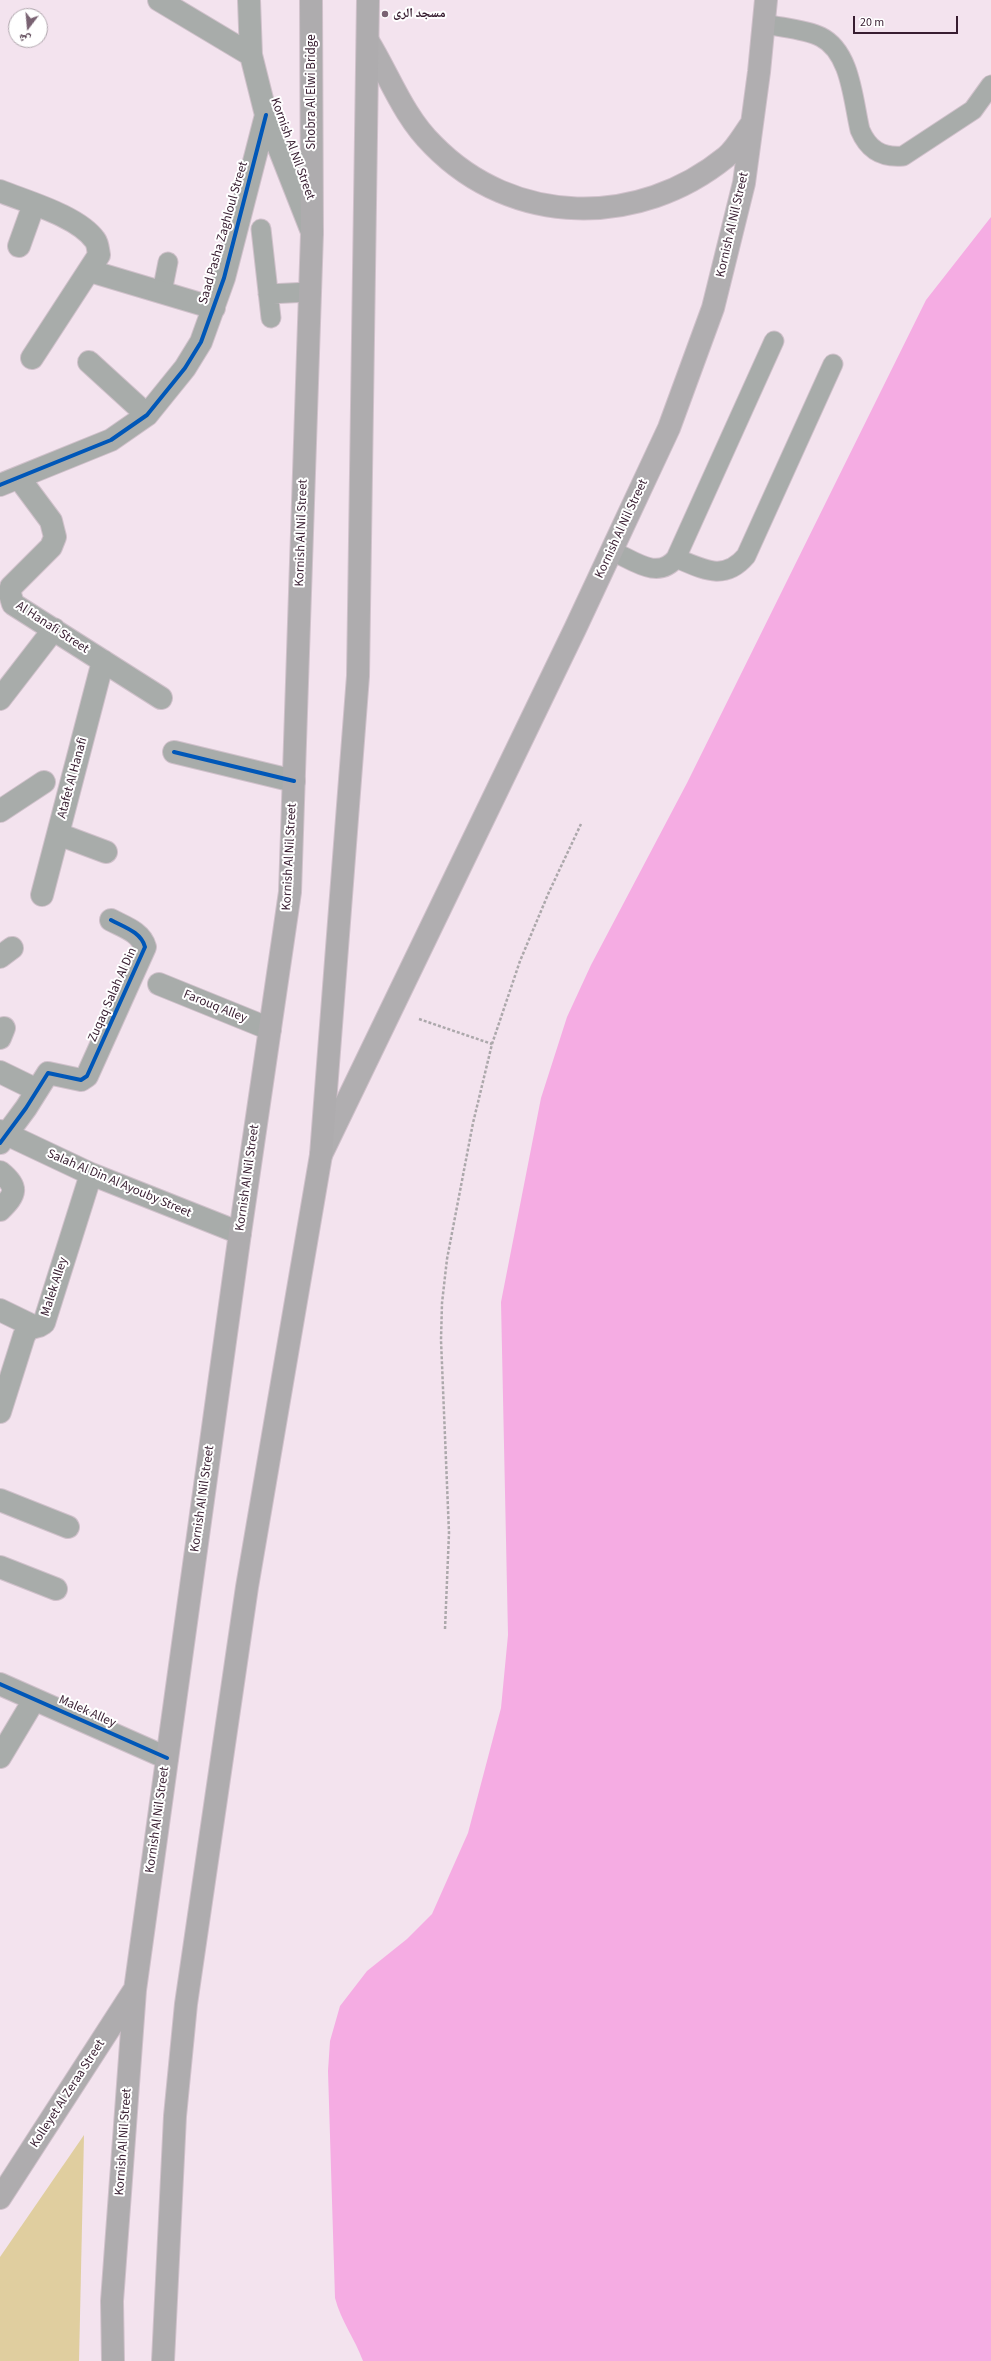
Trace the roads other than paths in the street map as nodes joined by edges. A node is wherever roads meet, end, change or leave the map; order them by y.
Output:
1 (159, 0) edge
2 (249, 0) edge
3 (312, 0) edge
4 (368, 0) edge
5 (766, 0) edge
6 (765, 24) junction
7 (368, 41) junction
8 (251, 55) junction
9 (991, 85) edge
10 (266, 115) junction
11 (754, 120) junction
12 (0, 192) edge
13 (34, 204) junction
14 (261, 229) dead end
15 (312, 232) junction
16 (18, 246) dead end
17 (168, 262) dead end
18 (90, 271) junction
19 (162, 292) junction
20 (310, 292) junction
21 (268, 294) junction
22 (214, 308) junction
23 (271, 318) dead end
24 (774, 341) dead end
25 (32, 358) dead end
26 (90, 362) dead end
27 (833, 364) dead end
28 (147, 415) junction
29 (10, 481) edge
30 (612, 551) junction
31 (676, 558) junction
32 (5, 595) edge
33 (54, 629) junction
34 (103, 661) junction
35 (161, 698) dead end
36 (0, 699) edge
37 (174, 752) dead end
38 (294, 781) junction
39 (44, 782) dead end
40 (0, 811) edge
41 (58, 834) junction
42 (106, 852) dead end
43 (42, 895) dead end
44 (111, 920) dead end
45 (160, 984) dead end
46 (270, 1029) junction
47 (0, 1072) edge
48 (37, 1090) junction
49 (2, 1136) edge
50 (321, 1155) junction
51 (0, 1172) edge
52 (91, 1174) junction
53 (0, 1210) edge
54 (240, 1233) junction
55 (0, 1310) edge
56 (33, 1326) junction
57 (0, 1412) edge
58 (0, 1500) edge
59 (68, 1527) dead end
60 (0, 1567) edge
61 (56, 1589) dead end
62 (0, 1684) edge
63 (34, 1700) junction
64 (0, 1757) edge
65 (167, 1758) junction
66 (135, 1990) junction
67 (0, 2198) edge
68 (113, 2361) edge
69 (163, 2361) edge

1 - 8 street
2 - 8 street, Kornish Al Nil Street
3 - 15 highway, Shobra Al Elwi Bridge
4 - 7 highway, Kornish Al Nil Street
5 - 6 main road, Kornish Al Nil Street
6 - 9 lane
6 - 11 main road, Kornish Al Nil Street
7 - 11 main road
7 - 50 highway, Kornish Al Nil Street
8 - 10 street, Kornish Al Nil Street
10 - 15 street, Kornish Al Nil Street
10 - 22 street, Saad Pasha Zaghloul Street
11 - 30 main road, Kornish Al Nil Street
12 - 13 street
13 - 16 street
13 - 18 street
14 - 21 lane
15 - 20 highway, Kornish Al Nil Street
17 - 19 lane
18 - 19 street
18 - 25 street
19 - 22 street
20 - 21 lane
20 - 38 highway, Kornish Al Nil Street
21 - 23 lane
22 - 28 street, Saad Pasha Zaghloul Street
24 - 31 lane
26 - 28 street
27 - 31 lane
28 - 29 street, Saad Pasha Zaghloul Street
29 - 32 street, Al Hanafi Street
30 - 31 lane
30 - 50 main road, Kornish Al Nil Street
32 - 33 street, Al Hanafi Street
33 - 34 street, Al Hanafi Street
33 - 36 street
34 - 35 street, Al Hanafi Street
34 - 41 street, Atafet Al Hanafi
37 - 38 street
38 - 46 highway, Kornish Al Nil Street
39 - 40 street
41 - 42 street
41 - 43 street, Atafet Al Hanafi
44 - 48 street, Zuqaq Salah Al Din
45 - 46 street, Farouq Alley
46 - 54 highway, Kornish Al Nil Street
47 - 48 street
48 - 49 street, Zuqaq Salah Al Din
49 - 52 street, Salah Al Din Al Ayouby Street
50 - 69 highway, Kornish Al Nil Street
51 - 53 street
52 - 54 street, Salah Al Din Al Ayouby Street
52 - 56 street, Malek Alley
54 - 65 highway, Kornish Al Nil Street
55 - 56 street
56 - 57 street, Malek Alley
58 - 59 street
60 - 61 street
62 - 63 street, Malek Alley
63 - 64 street
63 - 65 street, Malek Alley
65 - 66 highway, Kornish Al Nil Street
66 - 67 highway, Kolleyet Al Zeraa Street
66 - 68 highway, Kornish Al Nil Street

